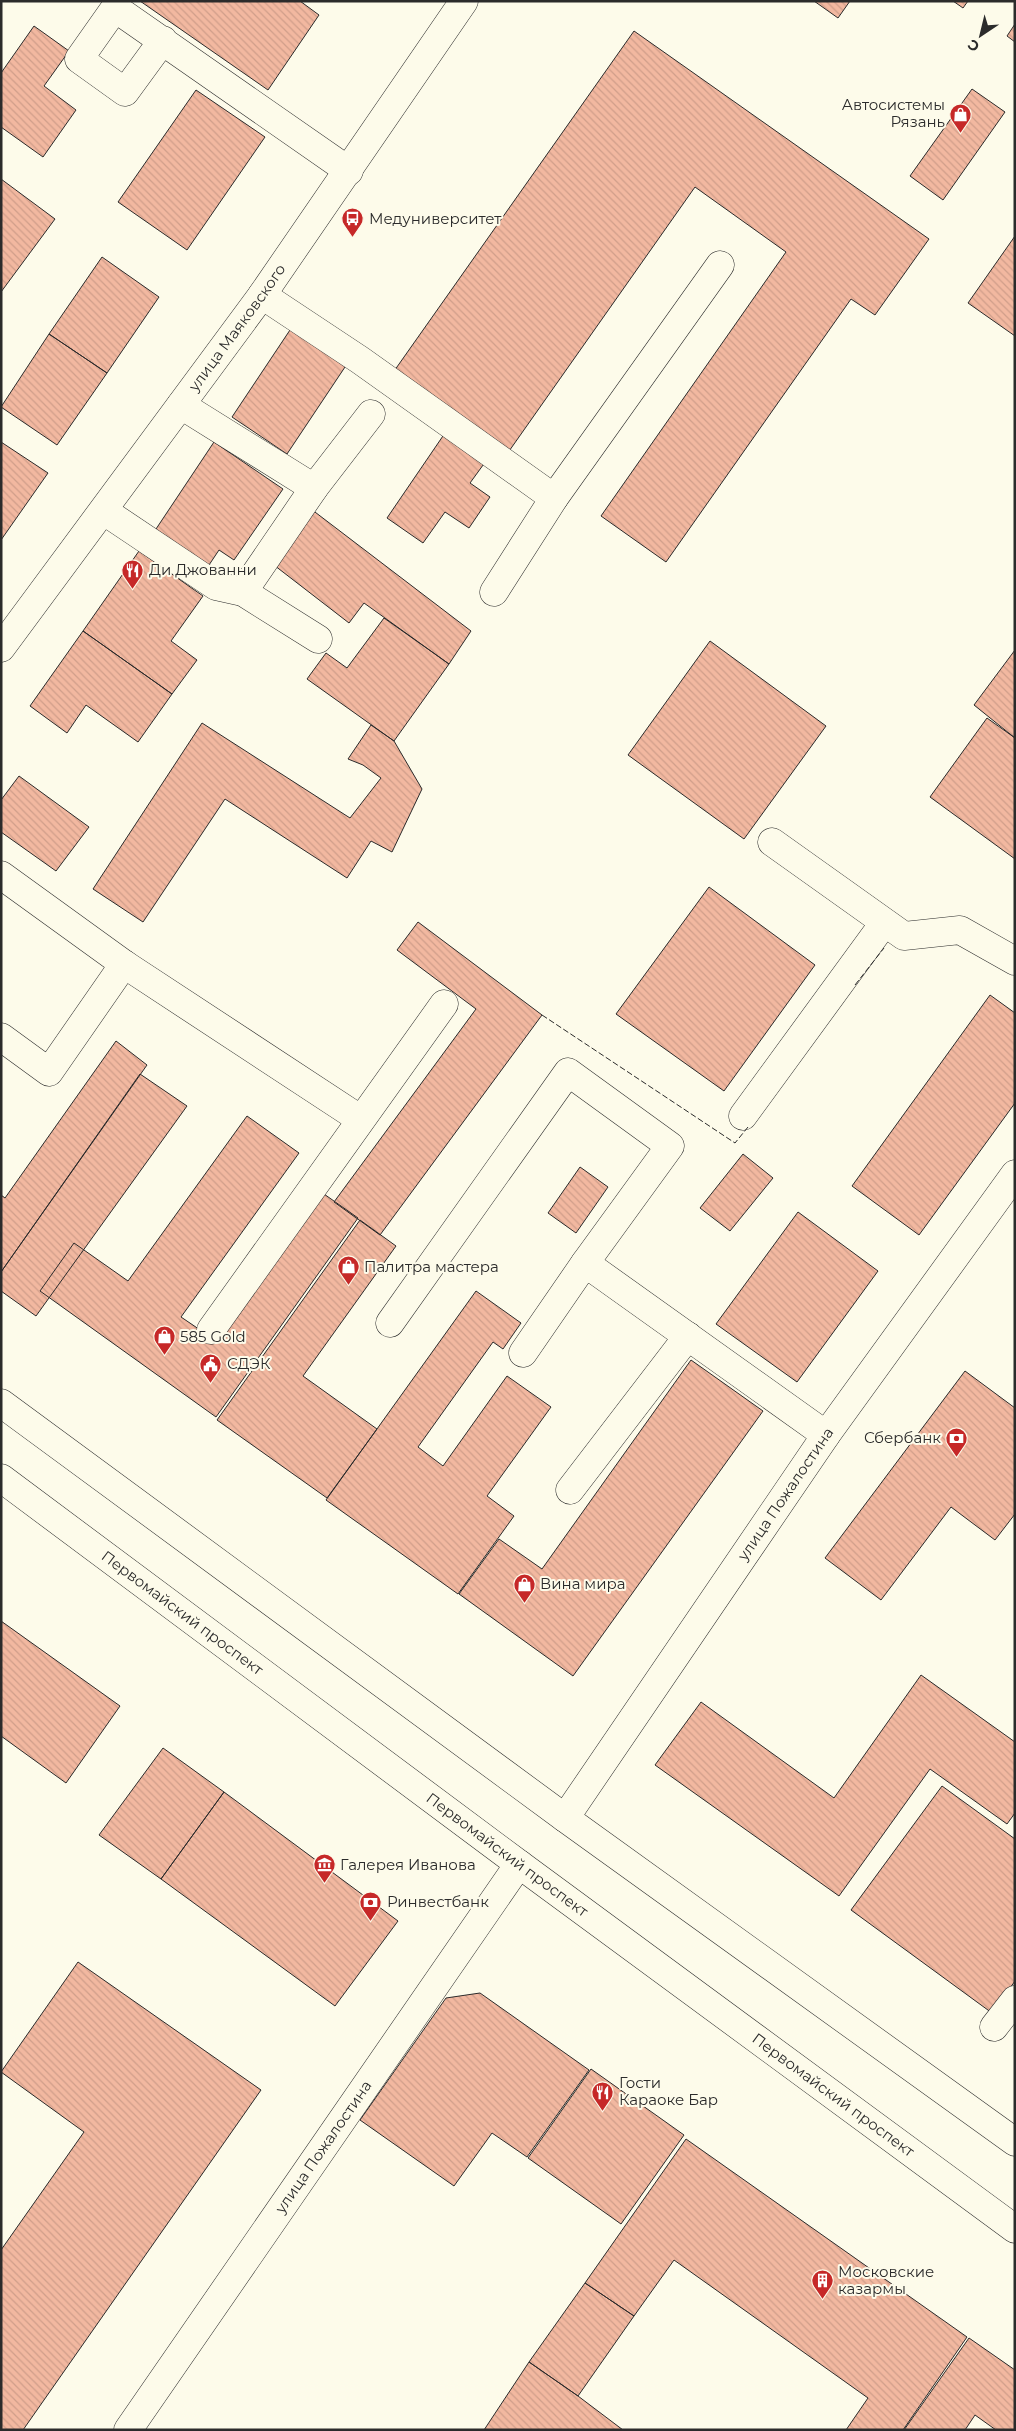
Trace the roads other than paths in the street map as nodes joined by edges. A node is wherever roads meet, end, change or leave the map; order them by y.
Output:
1 (464, 1) edge
2 (162, 40) dead end
3 (349, 171) junction
4 (720, 265) dead end
5 (262, 294) junction
6 (182, 405) junction
7 (371, 414) dead end
8 (314, 488) junction
9 (554, 498) junction
10 (104, 511) junction
11 (243, 592) junction
12 (494, 592) dead end
13 (318, 639) dead end
14 (1, 648) edge
15 (772, 842) dead end
16 (1, 875) edge
17 (884, 923) junction
18 (1015, 961) edge
19 (124, 964) junction
20 (444, 1004) dead end
21 (1, 1037) edge
22 (743, 1116) dead end
23 (360, 1119) junction
24 (1015, 1174) edge
25 (585, 1264) junction
26 (390, 1323) dead end
27 (211, 1330) dead end
28 (688, 1336) junction
29 (523, 1353) dead end
30 (1, 1404) edge
31 (826, 1435) junction
32 (1, 1478) edge
33 (570, 1490) dead end
34 (565, 1818) junction
35 (519, 1864) junction
36 (1015, 2000) edge
37 (994, 2027) dead end
38 (1015, 2142) edge
39 (1015, 2229) edge
40 (128, 2430) edge

1 - 3 main road, улица Маяковского
2 - 3 main road
3 - 5 main road, улица Маяковского
4 - 9 main road
5 - 6 main road, улица Маяковского
5 - 9 main road
6 - 8 main road
6 - 10 main road, улица Маяковского
7 - 8 main road
8 - 11 main road
9 - 12 main road
10 - 11 main road
10 - 14 main road, улица Маяковского
11 - 13 main road
15 - 17 main road
16 - 19 main road
17 - 18 main road
17 - 22 main road
19 - 21 main road
19 - 23 main road
20 - 23 main road
23 - 27 main road
24 - 31 main road, улица Пожалостина
25 - 26 main road
25 - 28 main road
25 - 29 main road
28 - 31 main road
28 - 33 main road
30 - 34 main road
31 - 34 main road, улица Пожалостина
32 - 35 main road, Первомайский проспект
34 - 38 main road
35 - 39 main road, Первомайский проспект
35 - 40 main road, улица Пожалостина
36 - 37 main road

